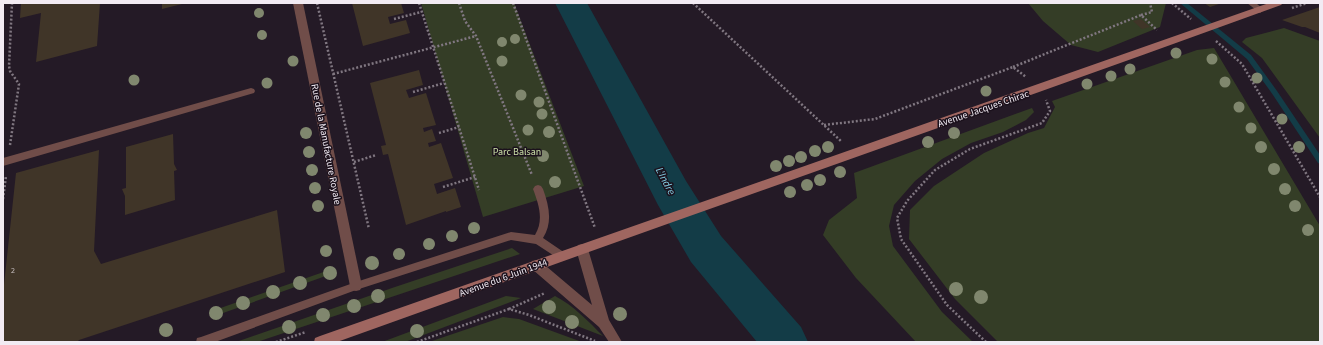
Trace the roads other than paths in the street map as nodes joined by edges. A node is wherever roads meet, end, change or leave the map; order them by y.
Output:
1 (298, 3) edge
2 (1251, 3) edge
3 (1278, 3) edge
4 (1260, 10) junction
5 (252, 91) dead end
6 (5, 161) edge
7 (538, 189) road end
8 (686, 212) joint
9 (537, 240) junction
10 (582, 249) junction
11 (562, 256) junction
12 (536, 266) junction
13 (356, 286) junction
14 (603, 323) junction
15 (201, 342) edge
16 (320, 342) edge
17 (616, 342) edge

1 - 13 street, Rue de la Manufacture Royale
2 - 4 lane
3 - 4 main road, Avenue Jacques Chirac
4 - 8 main road, Avenue Jacques Chirac
5 - 6 lane
7 - 9 lane
8 - 10 main road, Avenue du 6 Juin 1944
9 - 11 lane
9 - 13 lane
10 - 11 main road, Avenue du 6 Juin 1944
10 - 14 street
11 - 12 main road, Avenue du 6 Juin 1944
12 - 14 street
12 - 16 main road, Avenue du 6 Juin 1944
13 - 15 lane
14 - 17 street

